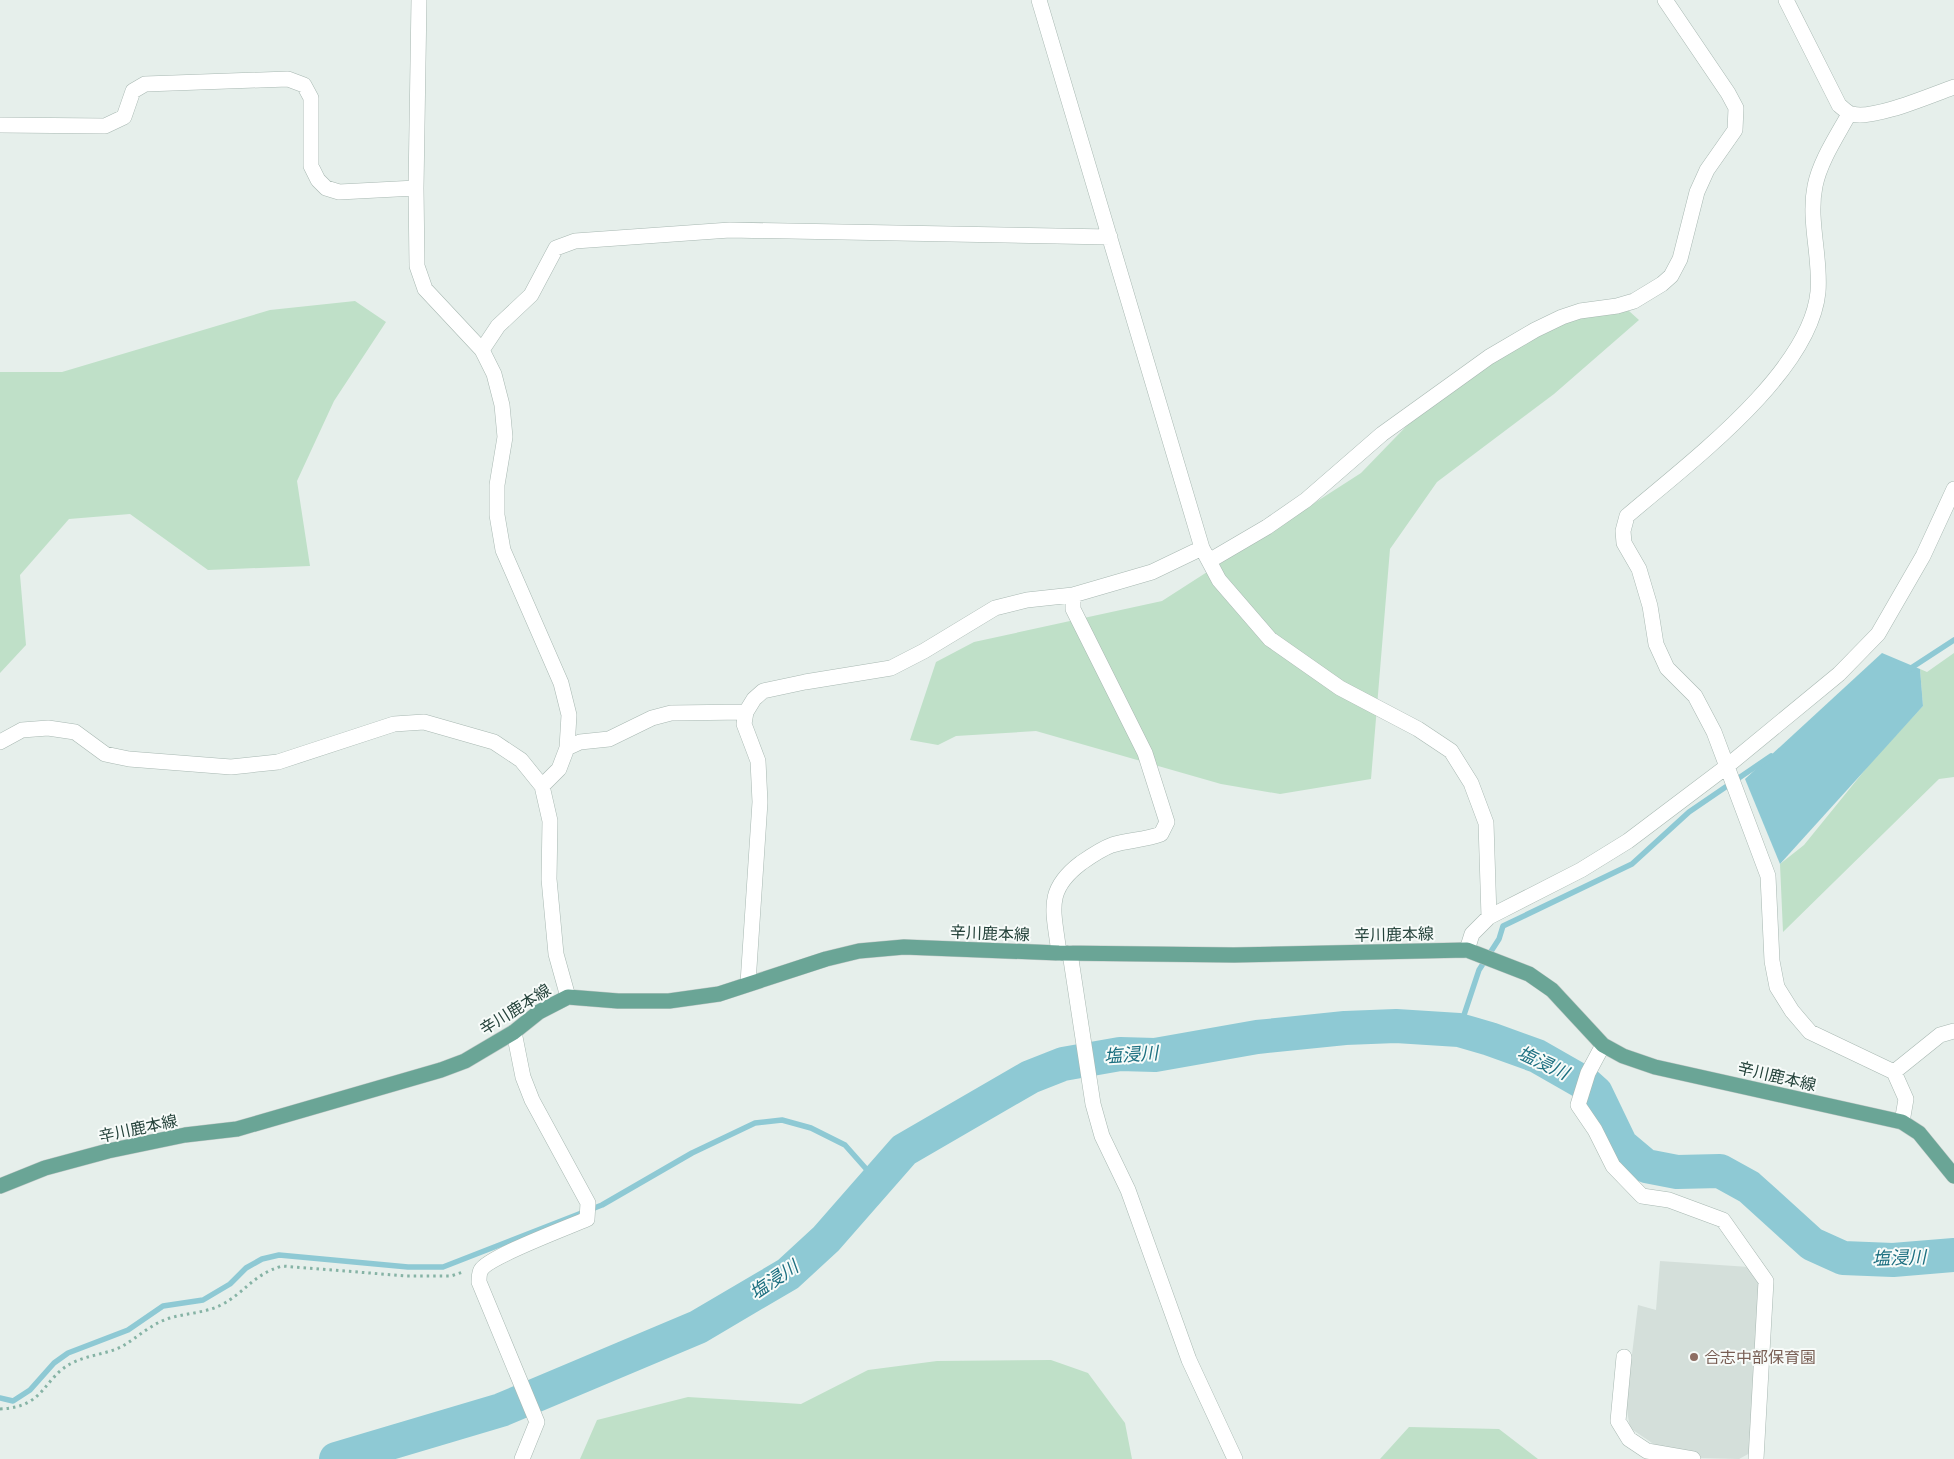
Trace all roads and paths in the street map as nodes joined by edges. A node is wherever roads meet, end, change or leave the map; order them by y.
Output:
1 (419, 0) edge
2 (1039, 0) edge
3 (1665, 0) edge
4 (1786, 0) edge
5 (1954, 87) edge
6 (1850, 114) junction
7 (0, 125) edge
8 (416, 188) junction
9 (1110, 237) junction
10 (482, 350) junction
11 (1954, 489) edge
12 (1206, 555) junction
13 (1073, 595) junction
14 (746, 712) junction
15 (0, 742) edge
16 (567, 748) junction
17 (1726, 767) junction
18 (542, 786) junction
19 (1489, 917) junction
20 (1471, 951) junction
21 (1064, 953) junction
22 (748, 983) junction
23 (568, 997) junction
24 (1954, 1031) edge
25 (514, 1032) junction
26 (1603, 1045) junction
27 (1894, 1072) junction
28 (1902, 1122) junction
29 (1954, 1176) edge
30 (0, 1186) edge
31 (480, 1270) junction
32 (1624, 1357) dead end
33 (0, 1409) edge
34 (522, 1459) edge
35 (1235, 1459) edge
36 (1693, 1459) edge
37 (1756, 1459) edge

1 - 8 street
2 - 9 street
3 - 12 street
4 - 6 street
5 - 6 street
6 - 17 street
7 - 8 street
8 - 10 street
9 - 10 street
9 - 12 street
10 - 16 street
11 - 17 street
12 - 13 street
12 - 19 street
13 - 14 street
13 - 21 street
14 - 16 street
14 - 22 street
15 - 18 street
16 - 18 street
17 - 19 street
17 - 27 street
18 - 23 street
19 - 20 street
20 - 21 main road, 辛川鹿本線
20 - 26 main road, 辛川鹿本線
21 - 22 main road, 辛川鹿本線
21 - 35 street
22 - 23 main road, 辛川鹿本線
23 - 25 main road, 辛川鹿本線
24 - 27 street
25 - 30 main road, 辛川鹿本線
25 - 31 street
26 - 28 main road, 辛川鹿本線
26 - 37 street
27 - 28 street
28 - 29 main road, 辛川鹿本線
31 - 33 path
31 - 34 street
32 - 36 street

